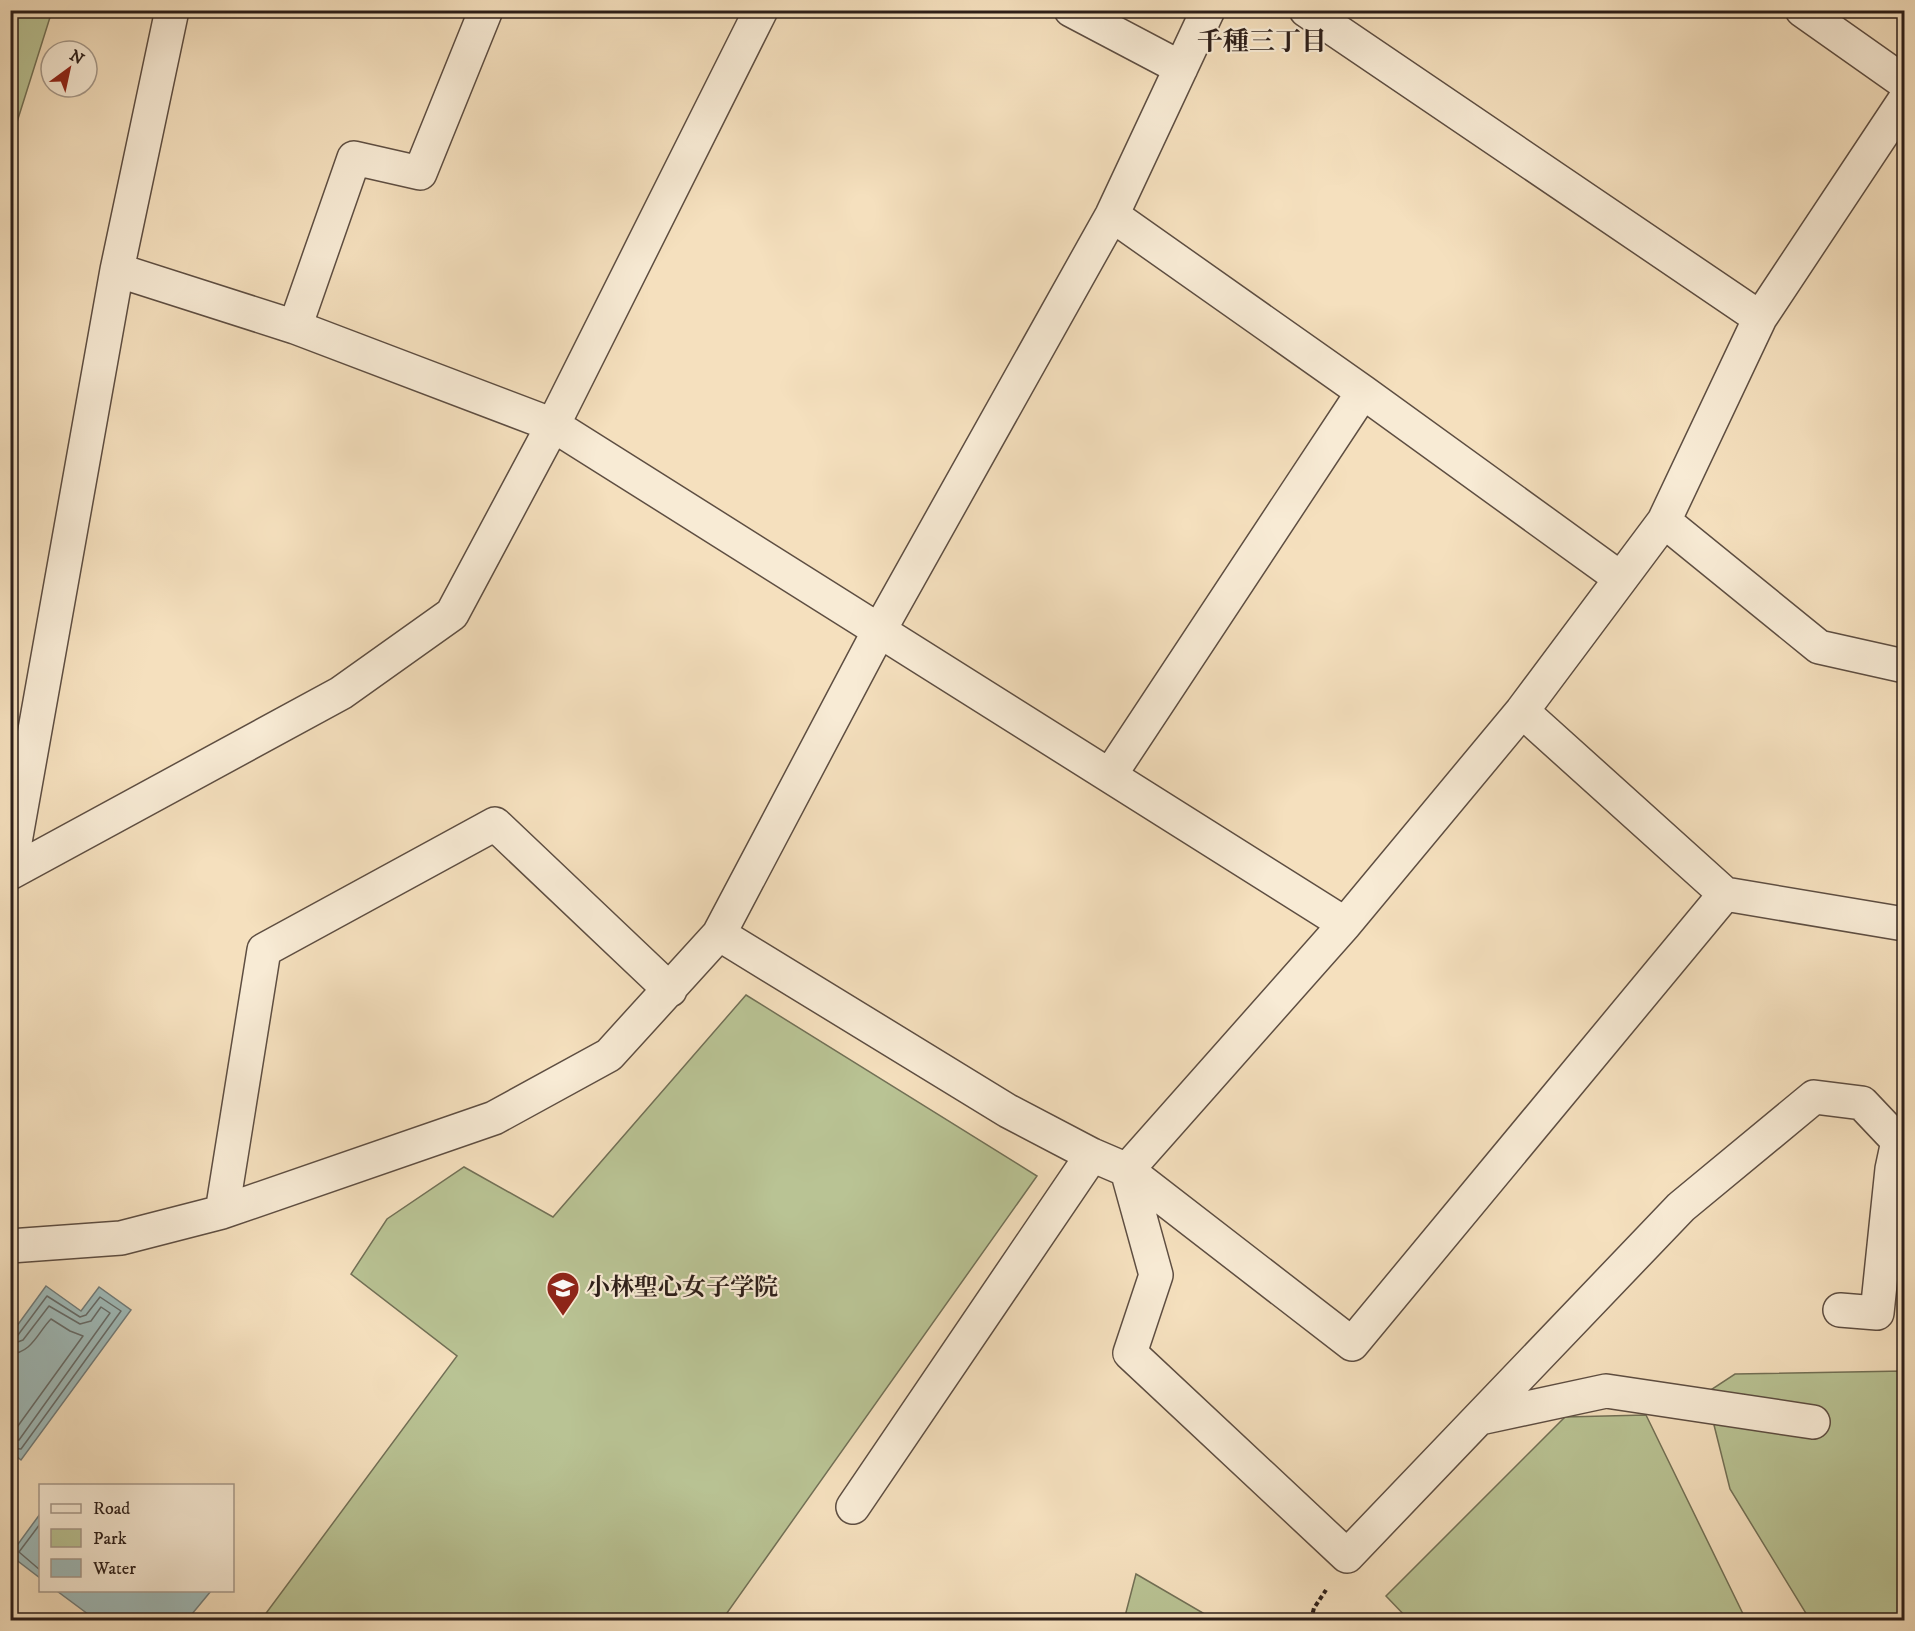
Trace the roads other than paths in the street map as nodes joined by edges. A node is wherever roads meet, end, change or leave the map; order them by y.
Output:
1 (172, 10) edge
2 (486, 10) edge
3 (761, 10) edge
4 (1071, 10) edge
5 (1208, 10) edge
6 (1306, 10) edge
7 (1802, 10) edge
8 (1181, 68) junction
9 (1905, 82) edge
10 (1905, 101) edge
11 (1112, 215) junction
12 (117, 270) junction
13 (1760, 318) junction
14 (295, 327) junction
15 (1363, 392) junction
16 (553, 425) junction
17 (1664, 521) junction
18 (1620, 578) junction
19 (879, 631) junction
20 (1905, 666) edge
21 (1522, 711) junction
22 (1110, 775) junction
23 (10, 872) edge
24 (1725, 894) junction
25 (1345, 924) junction
26 (1905, 924) edge
27 (719, 934) junction
28 (670, 990) junction
29 (1092, 1155) junction
30 (1900, 1160) edge
31 (1127, 1170) junction
32 (222, 1212) junction
33 (10, 1246) edge
34 (1840, 1310) dead end
35 (1480, 1418) junction
36 (1813, 1422) dead end
37 (853, 1507) dead end

1 - 12 street
2 - 14 street
3 - 16 street
4 - 8 street
5 - 8 street
6 - 13 street
7 - 9 street
8 - 11 street
10 - 13 street
11 - 15 street
11 - 19 street
12 - 14 street
12 - 23 street
13 - 17 street
14 - 16 street
15 - 18 street
15 - 22 street
16 - 19 street
16 - 23 street
17 - 18 street
17 - 20 street
18 - 21 street
19 - 22 street
19 - 27 street
21 - 24 street
21 - 25 street
22 - 25 street
24 - 26 street
24 - 31 street
25 - 31 street
27 - 28 street
27 - 29 street
28 - 32 street
28 - 32 street
29 - 31 street
29 - 37 street
30 - 34 street
30 - 35 street
31 - 35 street
32 - 33 street
35 - 36 street

